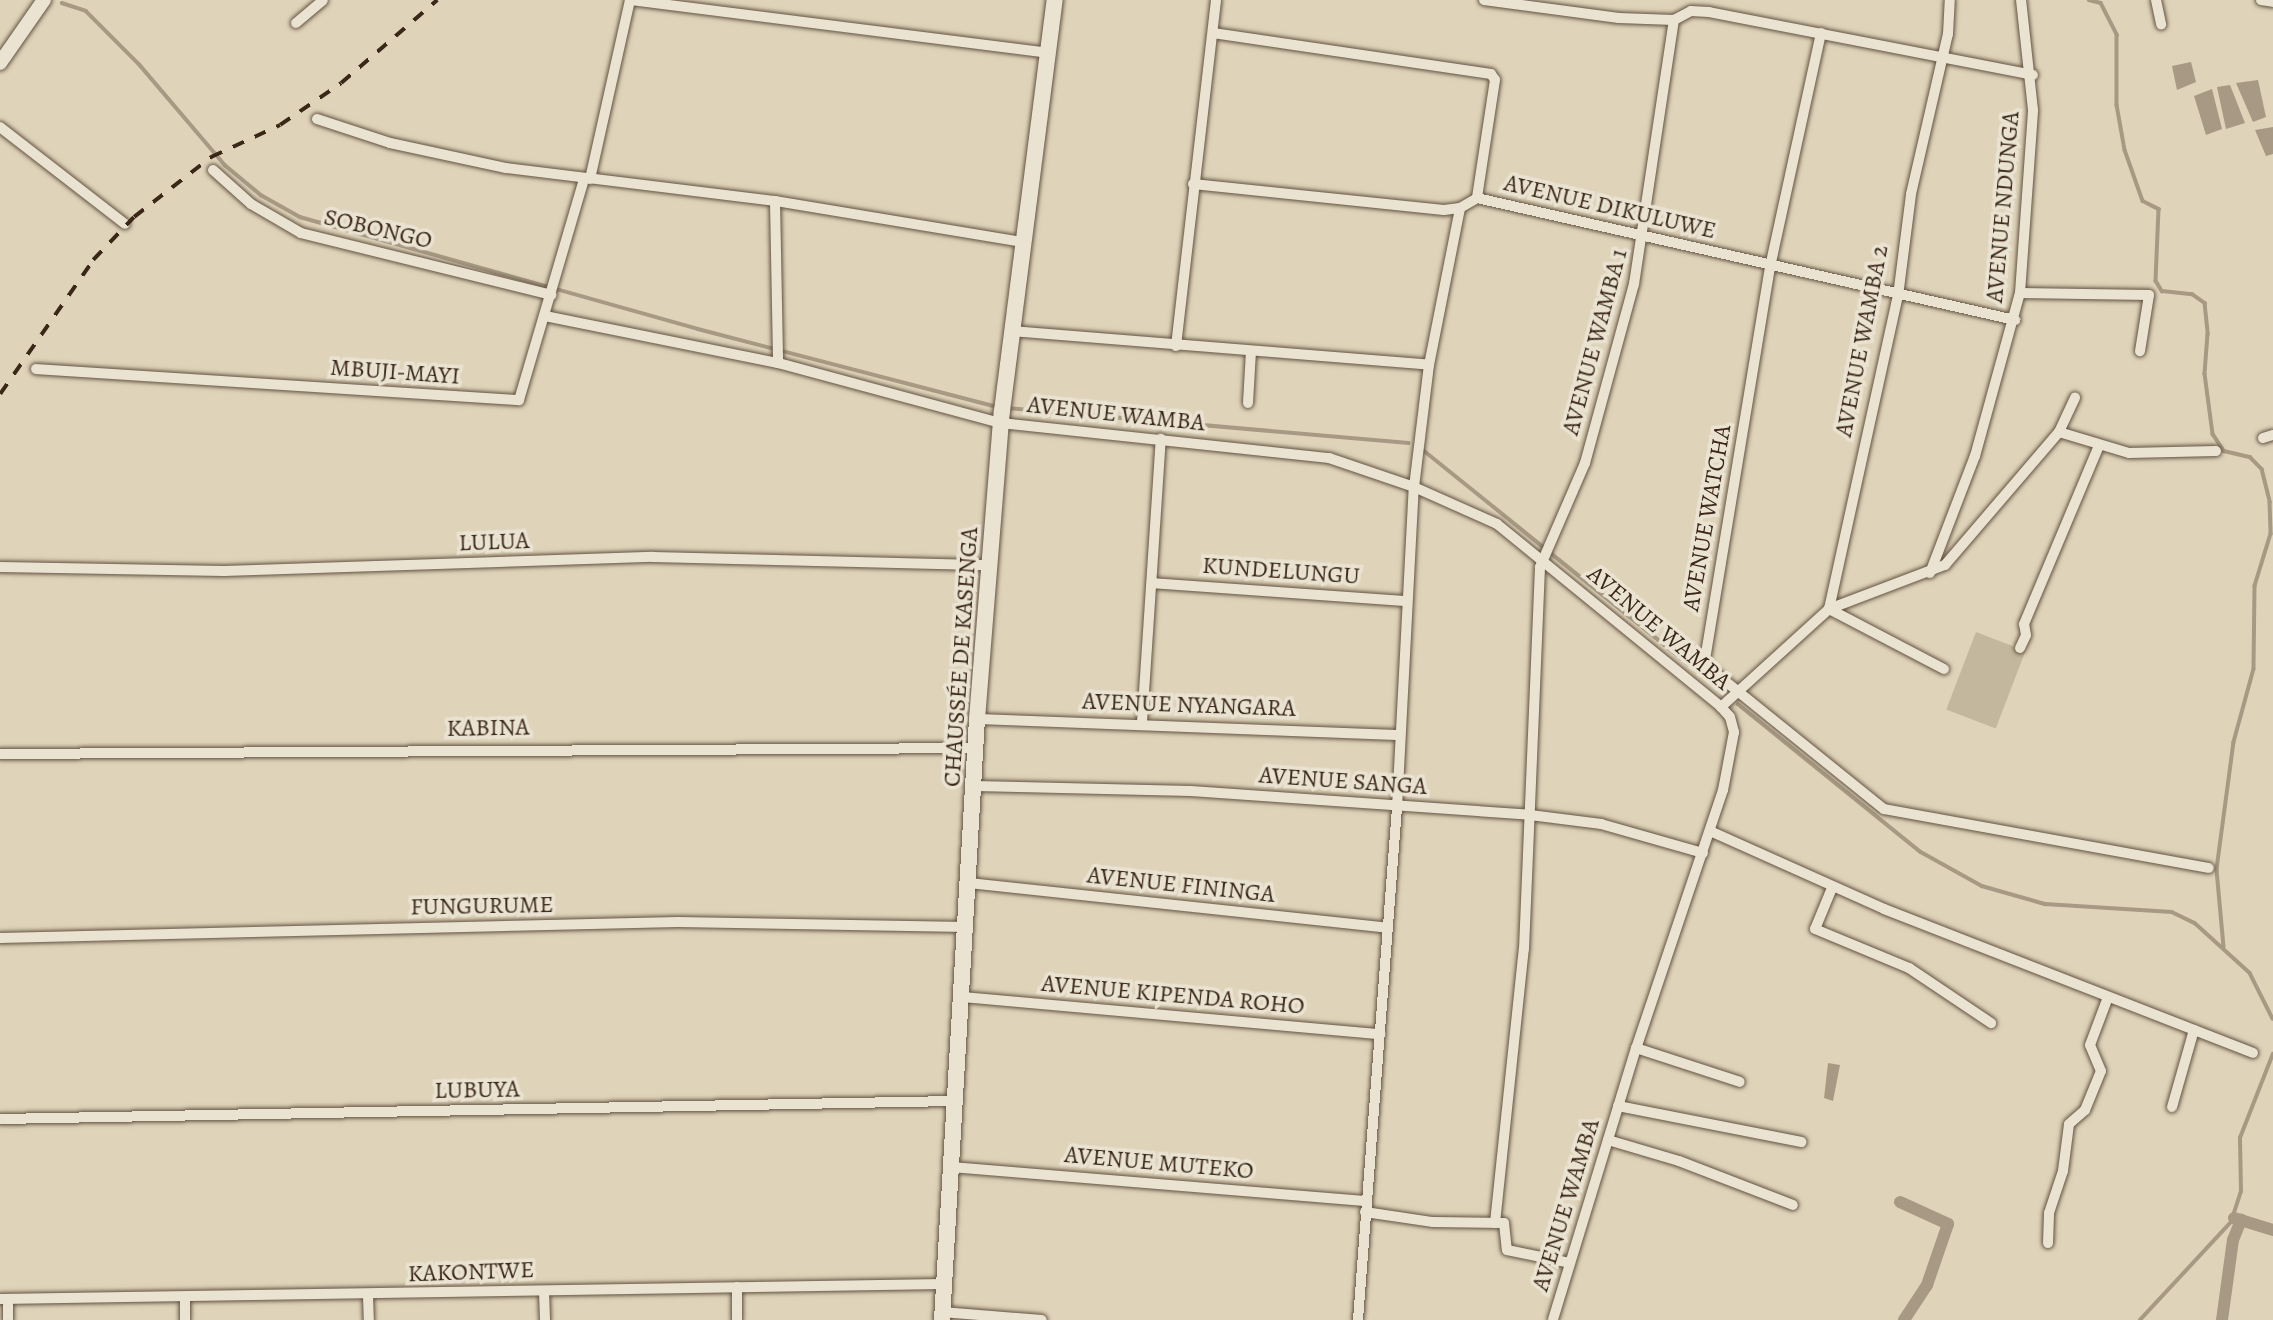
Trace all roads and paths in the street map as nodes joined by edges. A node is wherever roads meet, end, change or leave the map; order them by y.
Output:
1 (44, 0) edge
2 (323, 0) edge
3 (630, 0) edge
4 (1055, 0) edge
5 (1216, 0) edge
6 (1484, 0) edge
7 (1950, 0) edge
8 (2021, 0) edge
9 (2156, 0) edge
10 (2260, 0) edge
11 (2273, 2) edge
12 (1674, 20) junction
13 (296, 23) dead end
14 (2161, 23) dead end
15 (1213, 33) junction
16 (1821, 33) junction
17 (1047, 53) junction
18 (1944, 57) junction
19 (0, 63) edge
20 (2033, 75) junction
21 (317, 119) dead end
22 (0, 127) edge
23 (214, 170) dead end
24 (587, 179) junction
25 (1193, 184) junction
26 (1477, 198) junction
27 (775, 201) junction
28 (1460, 208) junction
29 (125, 224) dead end
30 (1644, 238) junction
31 (1023, 242) junction
32 (1770, 267) junction
33 (2021, 293) junction
34 (551, 295) junction
35 (1898, 296) junction
36 (545, 316) junction
37 (2015, 320) junction
38 (1010, 331) junction
39 (1176, 346) junction
40 (1251, 351) junction
41 (2140, 351) dead end
42 (778, 363) junction
43 (1429, 365) junction
44 (36, 369) dead end
45 (2076, 397) dead end
46 (1248, 403) dead end
47 (1002, 412) junction
48 (2059, 432) junction
49 (1161, 439) junction
50 (2099, 446) junction
51 (2216, 451) dead end
52 (1414, 487) junction
53 (1546, 551) junction
54 (989, 565) junction
55 (0, 567) edge
56 (1930, 573) junction
57 (1152, 583) junction
58 (1406, 601) junction
59 (1829, 608) junction
60 (2020, 648) dead end
61 (1944, 669) dead end
62 (1741, 692) junction
63 (1721, 707) junction
64 (977, 719) junction
65 (1142, 722) junction
66 (1398, 735) junction
67 (976, 748) junction
68 (0, 754) edge
69 (975, 786) junction
70 (1397, 807) junction
71 (1530, 815) junction
72 (1710, 831) junction
73 (1703, 853) junction
74 (2209, 868) dead end
75 (969, 883) junction
76 (1832, 888) junction
77 (966, 927) junction
78 (1388, 928) junction
79 (0, 938) edge
80 (2108, 997) junction
81 (962, 998) junction
82 (1991, 1023) dead end
83 (2194, 1030) junction
84 (1380, 1034) junction
85 (1636, 1048) junction
86 (2253, 1053) dead end
87 (1741, 1082) dead end
88 (956, 1101) junction
89 (1618, 1106) junction
90 (2172, 1108) dead end
91 (0, 1119) edge
92 (1608, 1140) junction
93 (1802, 1142) dead end
94 (950, 1167) junction
95 (1793, 1205) dead end
96 (1365, 1206) junction
97 (1495, 1223) junction
98 (2048, 1243) dead end
99 (1570, 1263) junction
100 (943, 1284) junction
101 (737, 1287) junction
102 (544, 1291) junction
103 (368, 1296) junction
104 (4, 1299) edge
105 (185, 1299) junction
106 (942, 1316) edge
107 (8, 1320) edge
108 (185, 1320) edge
109 (369, 1320) edge
110 (545, 1320) edge
111 (737, 1320) edge
112 (1042, 1320) edge
113 (1358, 1320) edge
114 (1553, 1320) edge

1 - 19 street
2 - 13 street
3 - 17 street
3 - 24 street, MBUJI-MAYI
4 - 17 main road, CHAUSSÉE DE KASENGA
5 - 15 street
6 - 12 street
7 - 18 street, AVENUE WAMBA 2
8 - 20 street, AVENUE NDUNGA
9 - 14 street
10 - 11 street
12 - 16 street
12 - 30 street, AVENUE WAMBA 1
15 - 25 street
15 - 26 street
16 - 18 street
16 - 32 street, AVENUE WATCHA
17 - 31 main road, CHAUSSÉE DE KASENGA
18 - 20 street
18 - 35 street, AVENUE WAMBA 2
20 - 33 street, AVENUE NDUNGA
21 - 24 street
22 - 29 street
23 - 34 street, SOBONGO
24 - 27 street
24 - 34 street, MBUJI-MAYI
25 - 28 street
25 - 39 street
26 - 28 street, AVENUE DIKULUWE
26 - 30 street, AVENUE DIKULUWE
27 - 31 street
27 - 42 street
28 - 43 street
30 - 32 street, AVENUE DIKULUWE
30 - 53 street, AVENUE WAMBA 1
31 - 38 main road, CHAUSSÉE DE KASENGA
32 - 35 street, AVENUE DIKULUWE
32 - 62 street, AVENUE WATCHA
33 - 37 street, AVENUE NDUNGA
33 - 41 street
34 - 36 street, MBUJI-MAYI
35 - 37 street, AVENUE DIKULUWE
35 - 59 street, AVENUE WAMBA 2
36 - 42 street, AVENUE WAMBA
36 - 44 street, MBUJI-MAYI
37 - 56 street, AVENUE NDUNGA
38 - 39 street
38 - 47 main road, CHAUSSÉE DE KASENGA
39 - 40 street
40 - 43 street
40 - 46 street
42 - 47 street, AVENUE WAMBA
43 - 52 street
45 - 48 street
47 - 49 street, AVENUE WAMBA
47 - 54 main road, CHAUSSÉE DE KASENGA
48 - 50 street
48 - 56 street
49 - 52 street, AVENUE WAMBA
49 - 57 street
50 - 51 street
50 - 60 street
52 - 53 street, AVENUE WAMBA
52 - 58 street
53 - 63 street, AVENUE WAMBA
53 - 71 street
54 - 55 street, LULUA
54 - 64 main road, CHAUSSÉE DE KASENGA
56 - 59 street
57 - 58 street, KUNDELUNGU
57 - 65 street
58 - 66 street
59 - 61 street
59 - 62 street
62 - 63 street
62 - 74 street, AVENUE WATCHA
63 - 72 street, AVENUE WAMBA
64 - 65 street, AVENUE NYANGARA
64 - 67 main road, CHAUSSÉE DE KASENGA
65 - 66 street, AVENUE NYANGARA
66 - 70 street
67 - 68 street, KABINA
67 - 69 main road, CHAUSSÉE DE KASENGA
69 - 70 street, AVENUE SANGA
69 - 75 main road, CHAUSSÉE DE KASENGA
70 - 71 street, AVENUE SANGA
70 - 78 street
71 - 73 street, AVENUE SANGA
71 - 97 street
72 - 73 street, AVENUE WAMBA
72 - 76 street
73 - 85 street, AVENUE WAMBA
75 - 77 main road, CHAUSSÉE DE KASENGA
75 - 78 street, AVENUE FININGA
76 - 80 street
76 - 82 street
77 - 79 street, FUNGURUME
77 - 81 main road, CHAUSSÉE DE KASENGA
78 - 84 street
80 - 83 street
80 - 98 street
81 - 84 street, AVENUE KIPENDA ROHO
81 - 88 main road, CHAUSSÉE DE KASENGA
83 - 86 street
83 - 90 street
84 - 96 street
85 - 87 street
85 - 89 street, AVENUE WAMBA
88 - 91 street, LUBUYA
88 - 94 main road, CHAUSSÉE DE KASENGA
89 - 92 street, AVENUE WAMBA
89 - 93 street
92 - 95 street
92 - 99 street, AVENUE WAMBA
94 - 96 street, AVENUE MUTEKO
94 - 100 main road, CHAUSSÉE DE KASENGA
96 - 97 street, AVENUE MUTEKO
96 - 113 street
97 - 99 street
99 - 114 street, AVENUE WAMBA
100 - 101 street, KAKONTWE
100 - 106 main road, CHAUSSÉE DE KASENGA
101 - 102 street, KAKONTWE
101 - 111 street
102 - 103 street, KAKONTWE
102 - 110 street
103 - 105 street, KAKONTWE
103 - 109 street
104 - 105 street, KAKONTWE
104 - 107 street
105 - 108 street
106 - 112 street

